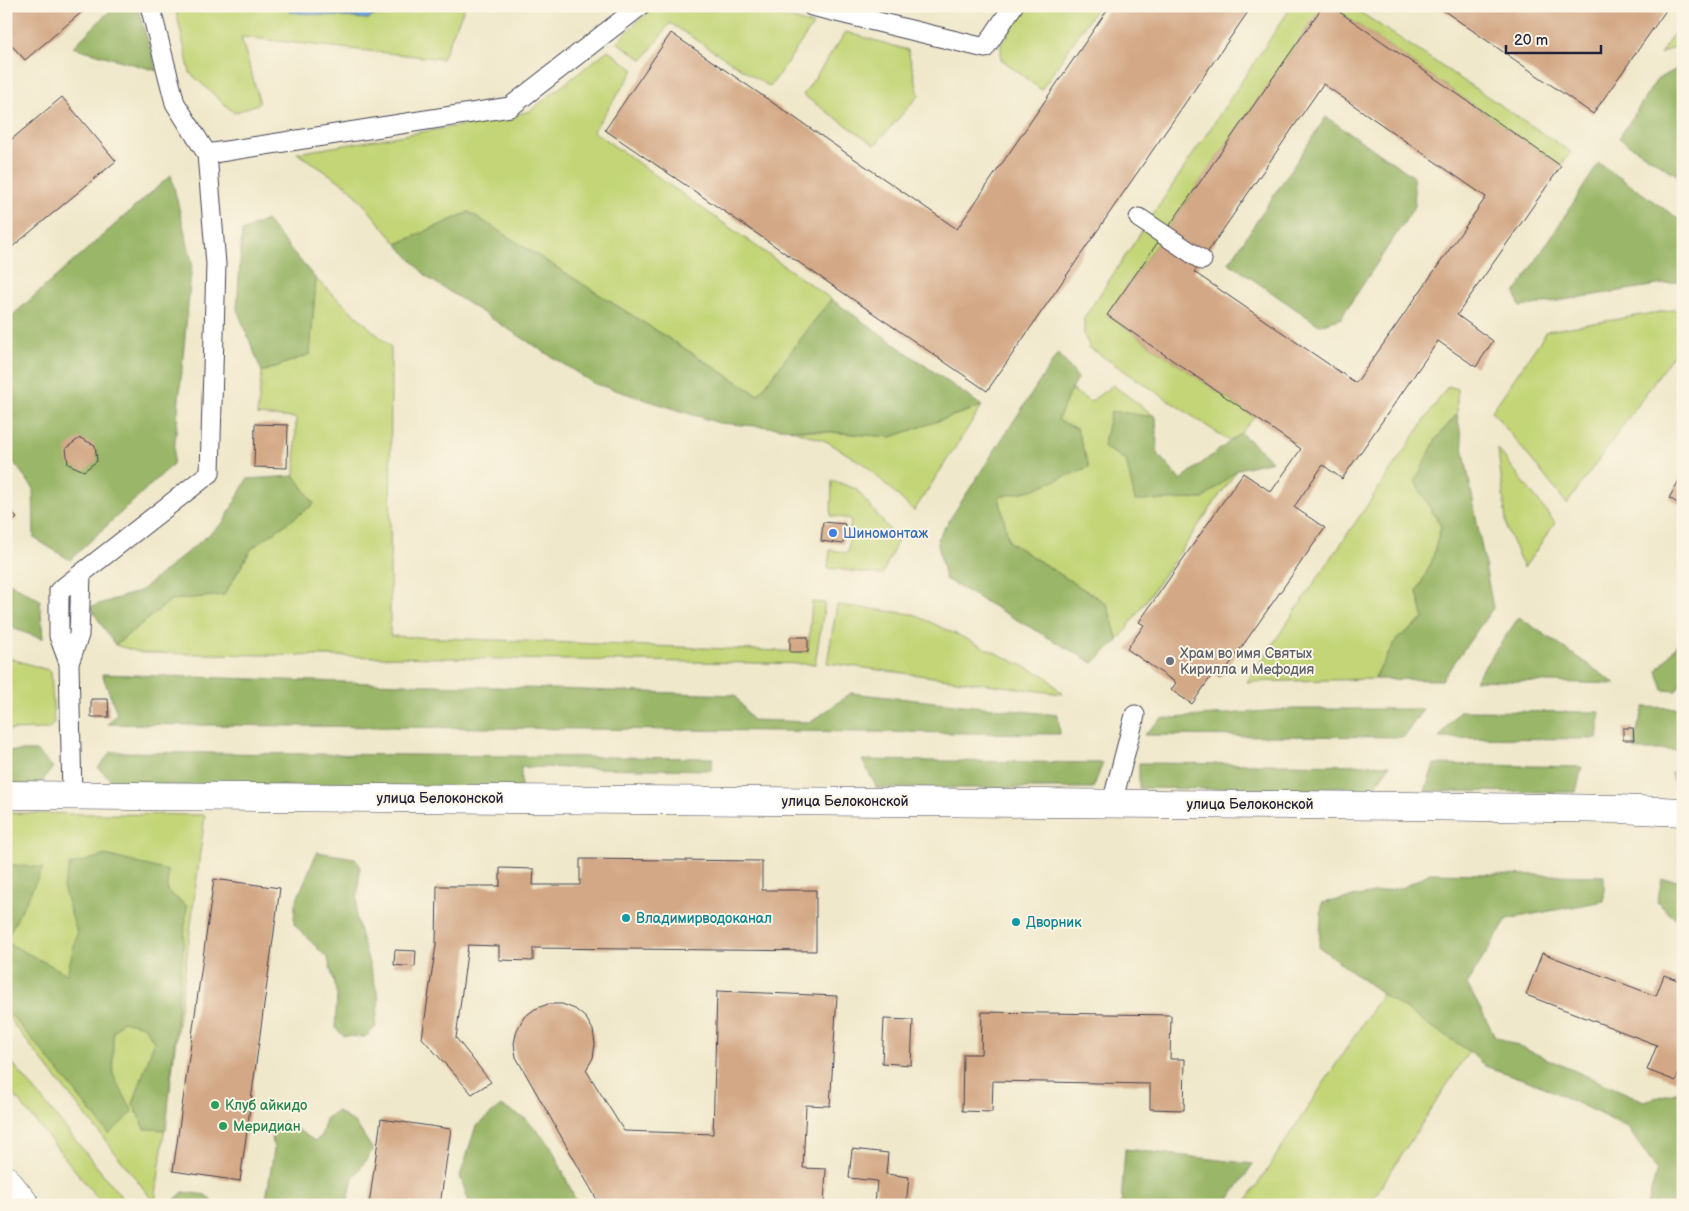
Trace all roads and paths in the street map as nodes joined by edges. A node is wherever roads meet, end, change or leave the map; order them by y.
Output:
1 (150, 6) edge
2 (640, 6) edge
3 (812, 6) edge
4 (1013, 6) edge
5 (207, 154) junction
6 (1139, 218) dead end
7 (1202, 260) dead end
8 (1135, 715) dead end
9 (6, 795) edge
10 (72, 795) junction
11 (1112, 803) junction
12 (1683, 812) edge
13 (6, 1180) edge
14 (26, 1205) edge

1 - 5 lane
2 - 5 lane
3 - 4 lane
5 - 10 lane
6 - 7 lane
8 - 11 lane
9 - 10 street, улица Белоконской
10 - 11 street, улица Белоконской
11 - 12 street, улица Белоконской
13 - 14 street

